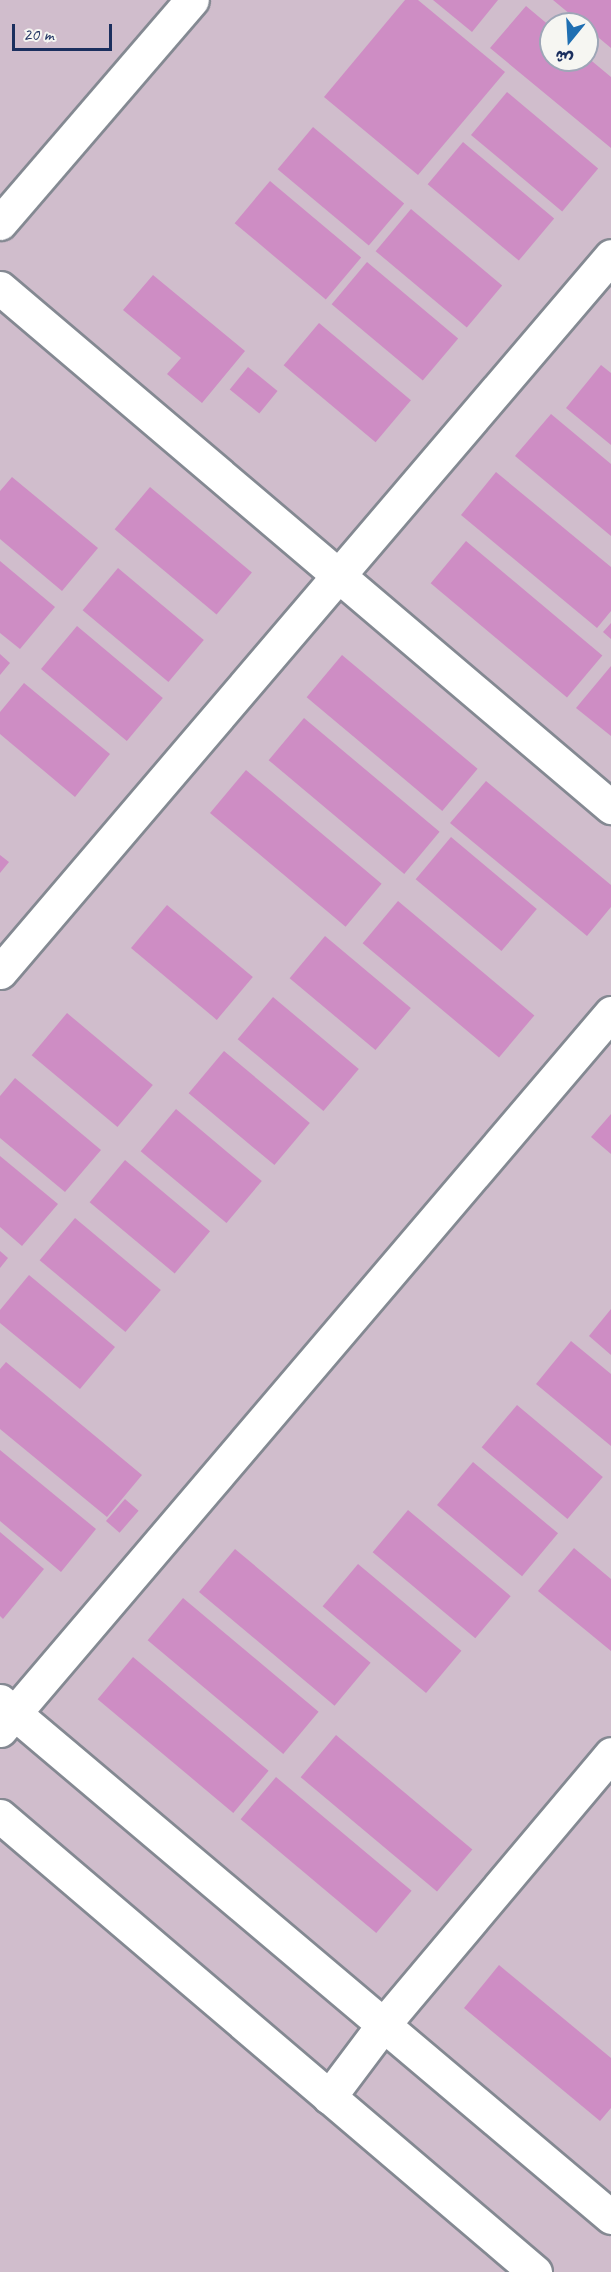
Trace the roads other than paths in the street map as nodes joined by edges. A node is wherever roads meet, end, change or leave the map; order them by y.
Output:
1 (192, 0) edge
2 (0, 223) edge
3 (611, 256) edge
4 (0, 288) edge
5 (340, 573) junction
6 (611, 807) edge
7 (0, 972) edge
8 (611, 1013) edge
9 (5, 1715) edge
10 (611, 1754) edge
11 (0, 1816) edge
12 (383, 2025) junction
13 (329, 2097) junction
14 (611, 2217) edge
15 (535, 2272) edge

1 - 2 street
3 - 5 street
4 - 5 street
5 - 6 street
5 - 7 street
8 - 9 street
9 - 12 street
10 - 12 street
11 - 13 street
12 - 13 street
12 - 14 street
13 - 15 street

